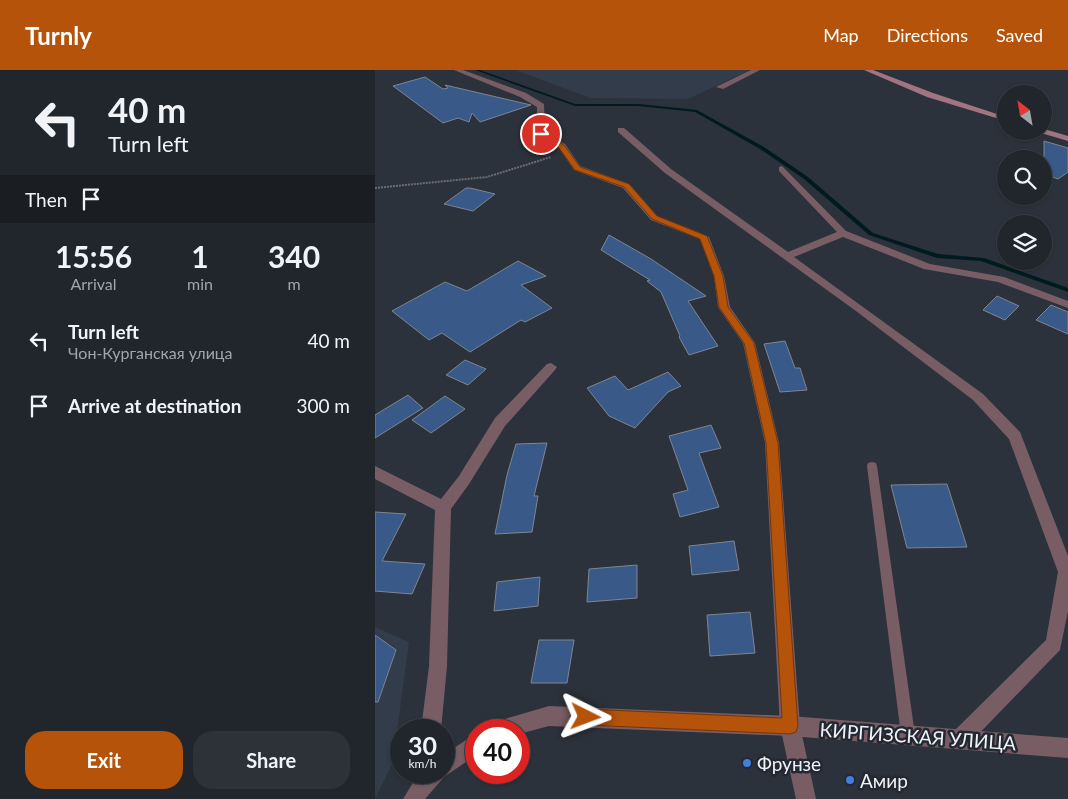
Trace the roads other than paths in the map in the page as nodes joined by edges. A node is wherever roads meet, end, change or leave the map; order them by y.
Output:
1 (457, 70) edge
2 (757, 70) edge
3 (867, 70) edge
4 (721, 87) dead end
5 (997, 116) edge
6 (621, 130) dead end
7 (1053, 134) edge
8 (1068, 139) edge
9 (782, 169) dead end
10 (843, 233) junction
11 (787, 256) junction
12 (1068, 305) edge
13 (551, 367) dead end
14 (872, 466) dead end
15 (375, 472) edge
16 (443, 507) junction
17 (432, 719) edge
18 (530, 722) edge
19 (790, 726) junction
20 (908, 736) junction
21 (960, 739) junction
22 (1068, 748) edge
23 (424, 784) edge
24 (413, 799) edge
25 (806, 799) edge

1 - 19 street
2 - 4 street
3 - 5 main road
6 - 11 street
7 - 8 main road
9 - 10 street
10 - 11 street
10 - 12 street
11 - 21 street
13 - 16 street
14 - 20 lane
15 - 16 street
16 - 17 street
18 - 19 street, КИРГИЗСКАЯ УЛИЦА
19 - 20 street, КИРГИЗСКАЯ УЛИЦА
19 - 25 street
20 - 21 street, КИРГИЗСКАЯ УЛИЦА
21 - 22 street, КИРГИЗСКАЯ УЛИЦА
23 - 24 street

